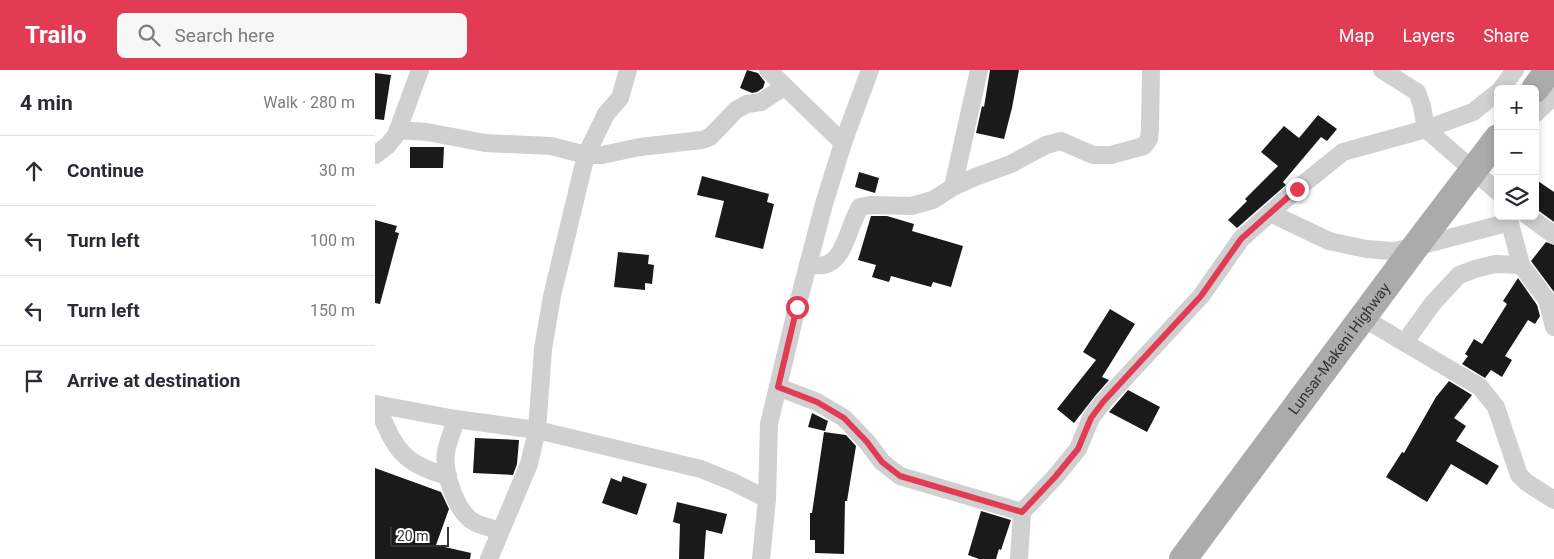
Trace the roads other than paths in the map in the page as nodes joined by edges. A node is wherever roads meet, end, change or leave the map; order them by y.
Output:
1 (420, 70) edge
2 (628, 70) edge
3 (768, 70) edge
4 (870, 70) edge
5 (979, 70) edge
6 (1151, 70) edge
7 (1382, 70) edge
8 (1515, 70) edge
9 (1549, 70) edge
10 (1504, 85) edge
11 (1538, 85) edge
12 (784, 87) junction
13 (1494, 95) edge
14 (1554, 96) edge
15 (1539, 110) edge
16 (1426, 129) junction
17 (398, 130) junction
18 (843, 143) junction
19 (1494, 143) edge
20 (375, 155) edge
21 (586, 155) junction
22 (1473, 172) junction
23 (953, 187) junction
24 (1494, 189) edge
25 (1270, 213) junction
26 (1506, 220) edge
27 (1509, 220) edge
28 (1534, 220) edge
29 (1554, 234) edge
30 (1415, 247) junction
31 (808, 264) junction
32 (1521, 265) junction
33 (1363, 318) junction
34 (1554, 327) edge
35 (1405, 342) junction
36 (778, 387) junction
37 (376, 404) edge
38 (456, 418) junction
39 (537, 430) junction
40 (448, 476) junction
41 (767, 499) junction
42 (1554, 500) edge
43 (1022, 512) junction
44 (500, 531) junction
45 (489, 559) edge
46 (761, 559) edge
47 (1019, 559) edge
48 (1183, 559) edge

1 - 17 street
2 - 21 street
3 - 12 street
4 - 18 street
5 - 23 street
6 - 23 street
7 - 16 street
8 - 10 street
9 - 11 main road
12 - 18 street
12 - 21 street
13 - 16 street
14 - 15 street
16 - 22 street
16 - 25 street
17 - 20 street
17 - 21 street
18 - 31 street
19 - 22 main road, Lunsar-Makeni Highway
21 - 39 street
22 - 24 street
22 - 30 main road, Lunsar-Makeni Highway
23 - 31 street
25 - 30 street
25 - 43 street
26 - 30 street
27 - 32 street
28 - 29 street
30 - 33 main road, Lunsar-Makeni Highway
31 - 36 street
32 - 34 street
32 - 35 street
33 - 35 street
33 - 48 main road, Lunsar-Makeni Highway
35 - 42 street
36 - 41 street
36 - 43 street
37 - 38 street
37 - 40 street
38 - 39 street
38 - 40 street
39 - 41 street
39 - 44 street
40 - 44 street
41 - 46 street
43 - 47 street
44 - 45 street

